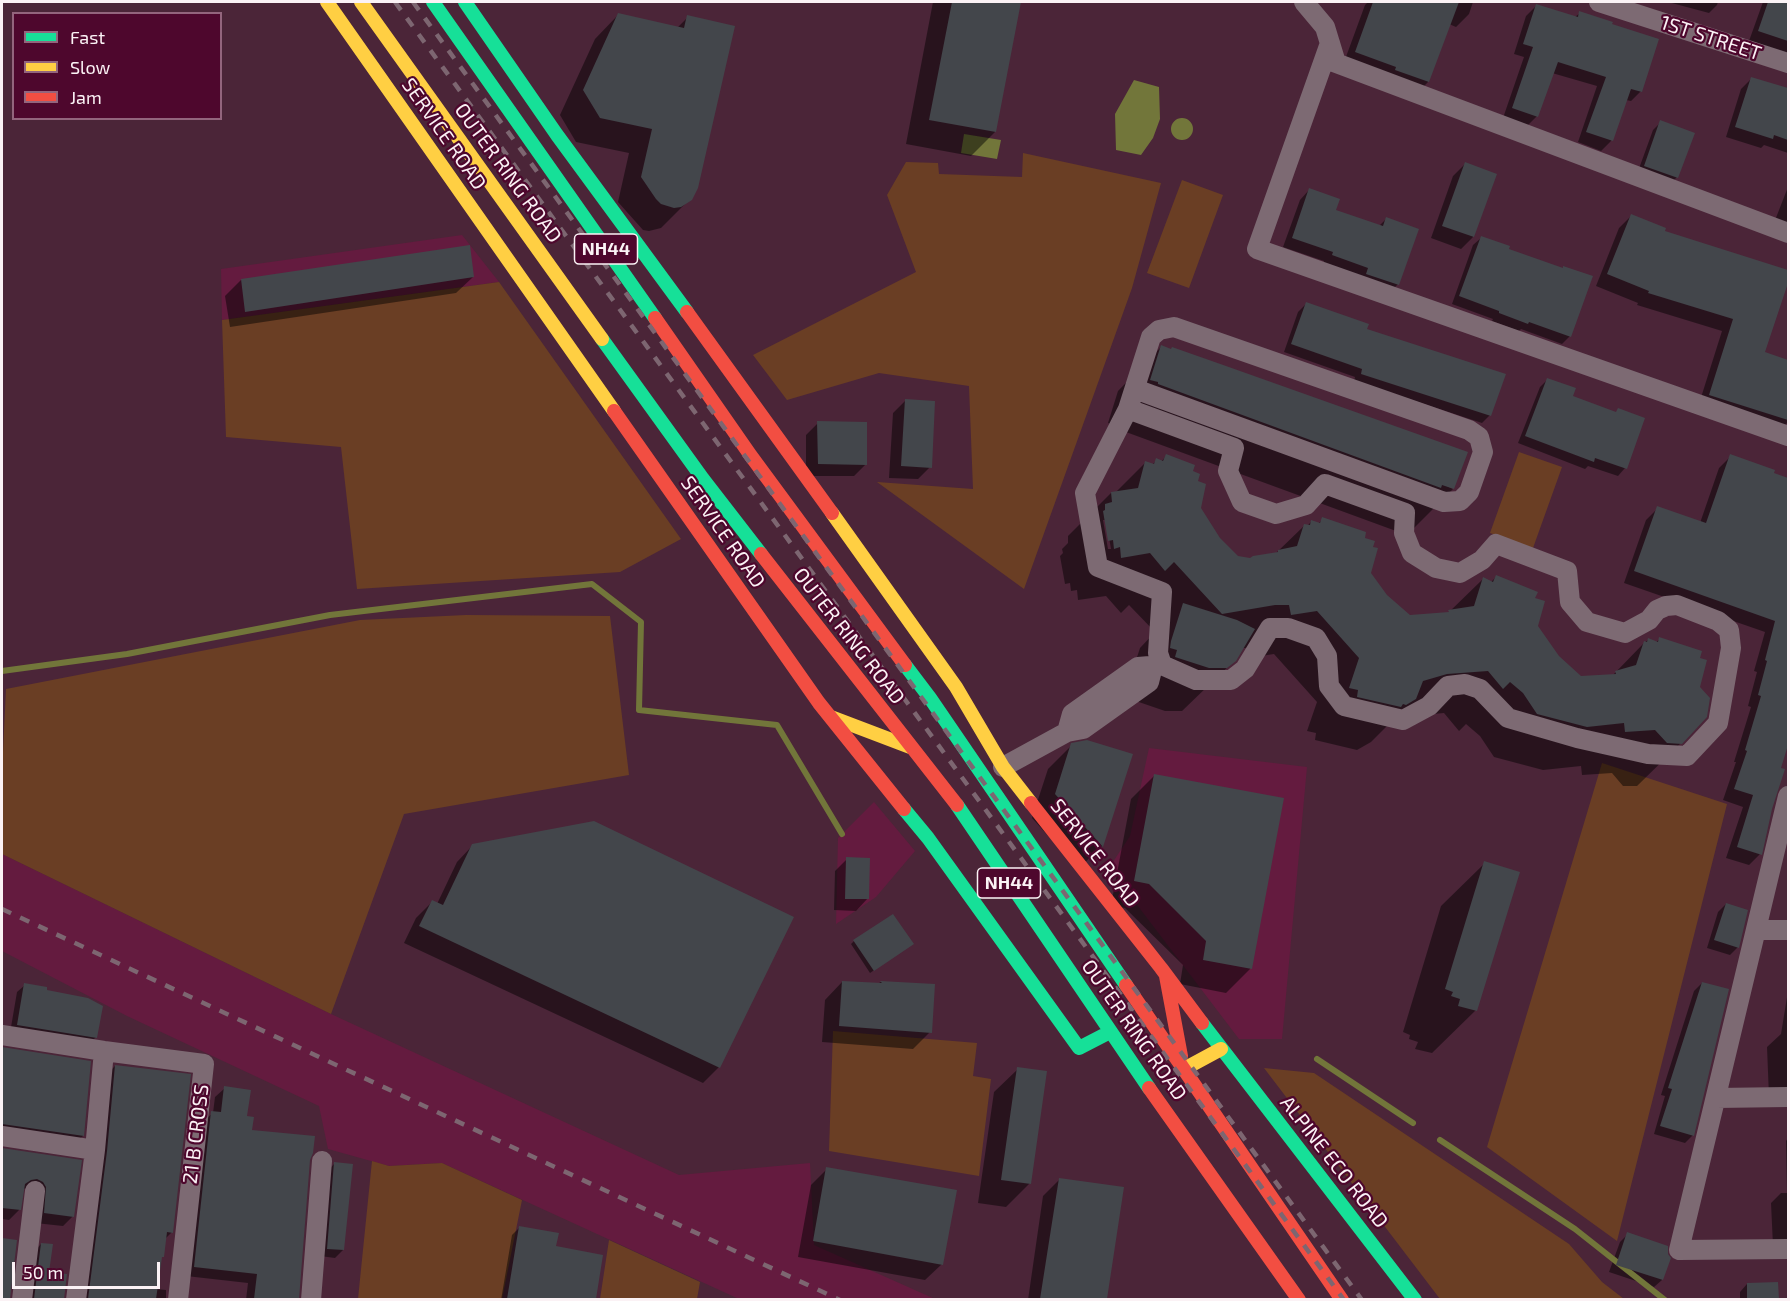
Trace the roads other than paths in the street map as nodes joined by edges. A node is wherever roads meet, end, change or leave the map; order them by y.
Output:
1 (327, 2) edge
2 (361, 2) edge
3 (433, 2) edge
4 (465, 2) edge
5 (1304, 2) edge
6 (1599, 2) edge
7 (1330, 42) junction
8 (1788, 63) edge
9 (1788, 233) edge
10 (1135, 389) junction
11 (1128, 409) junction
12 (1788, 436) edge
13 (1372, 476) junction
14 (1366, 499) junction
15 (1157, 666) junction
16 (831, 717) junction
17 (910, 747) junction
18 (1004, 767) junction
19 (1788, 796) edge
20 (1756, 930) junction
21 (1788, 930) edge
22 (1166, 976) junction
23 (1110, 1032) junction
24 (2, 1035) edge
25 (1221, 1050) junction
26 (104, 1051) junction
27 (1184, 1069) junction
28 (1788, 1097) edge
29 (1716, 1098) junction
30 (2, 1136) edge
31 (95, 1150) junction
32 (322, 1161) dead end
33 (35, 1191) dead end
34 (1788, 1249) edge
35 (22, 1299) edge
36 (76, 1299) edge
37 (178, 1299) edge
38 (311, 1299) edge
39 (1299, 1299) edge
40 (1342, 1299) edge
41 (1415, 1299) edge

1 - 16 main road, SERVICE ROAD
2 - 17 main road, OUTER RING ROAD / NH44
3 - 27 main road, OUTER RING ROAD / NH44
4 - 18 main road, SERVICE ROAD
5 - 7 street
6 - 8 street, 1ST STREET
7 - 9 street
7 - 12 street
10 - 11 street
10 - 13 street
10 - 13 street
11 - 14 street
11 - 15 street
13 - 14 street
14 - 15 street
15 - 18 street
16 - 17 main road
16 - 23 main road, SERVICE ROAD
17 - 23 main road, OUTER RING ROAD / NH44
18 - 22 main road, SERVICE ROAD
19 - 20 street
20 - 21 street
20 - 29 street
22 - 25 main road, SERVICE ROAD
22 - 27 main road
23 - 39 main road, OUTER RING ROAD / NH44
24 - 26 street, 21 B CROSS
25 - 27 main road
25 - 41 main road, ALPINE ECO ROAD
26 - 31 street
26 - 37 street, 21 B CROSS
27 - 40 main road, OUTER RING ROAD / NH44
28 - 29 street
29 - 34 street
30 - 31 street
31 - 36 street
32 - 38 street
33 - 35 street

